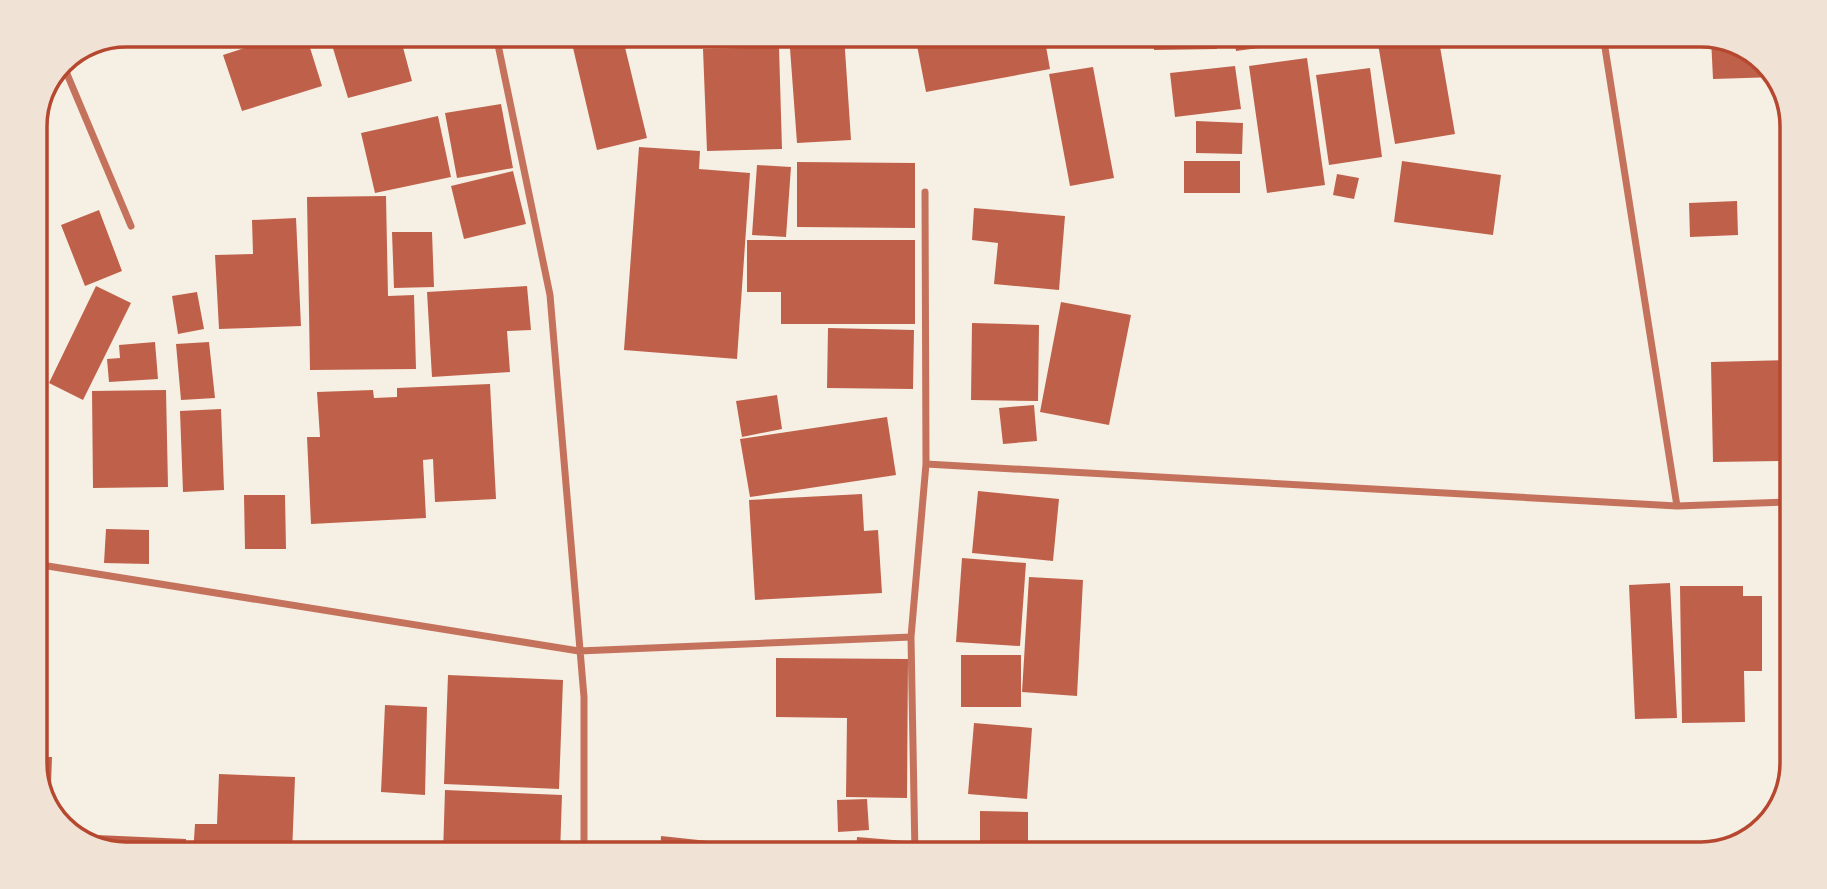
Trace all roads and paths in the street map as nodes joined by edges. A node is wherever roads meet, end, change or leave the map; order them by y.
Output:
1 (498, 47) edge
2 (1605, 47) edge
3 (67, 74) edge
4 (925, 192) dead end
5 (131, 226) dead end
6 (926, 464) junction
7 (1780, 502) edge
8 (1677, 506) junction
9 (47, 566) edge
10 (911, 637) junction
11 (579, 651) junction
12 (584, 842) edge
13 (915, 842) edge

1 - 11 street
2 - 8 street
3 - 5 street
4 - 6 street
6 - 8 street
6 - 10 street
7 - 8 street
9 - 11 street
10 - 11 street
10 - 13 street
11 - 12 street

